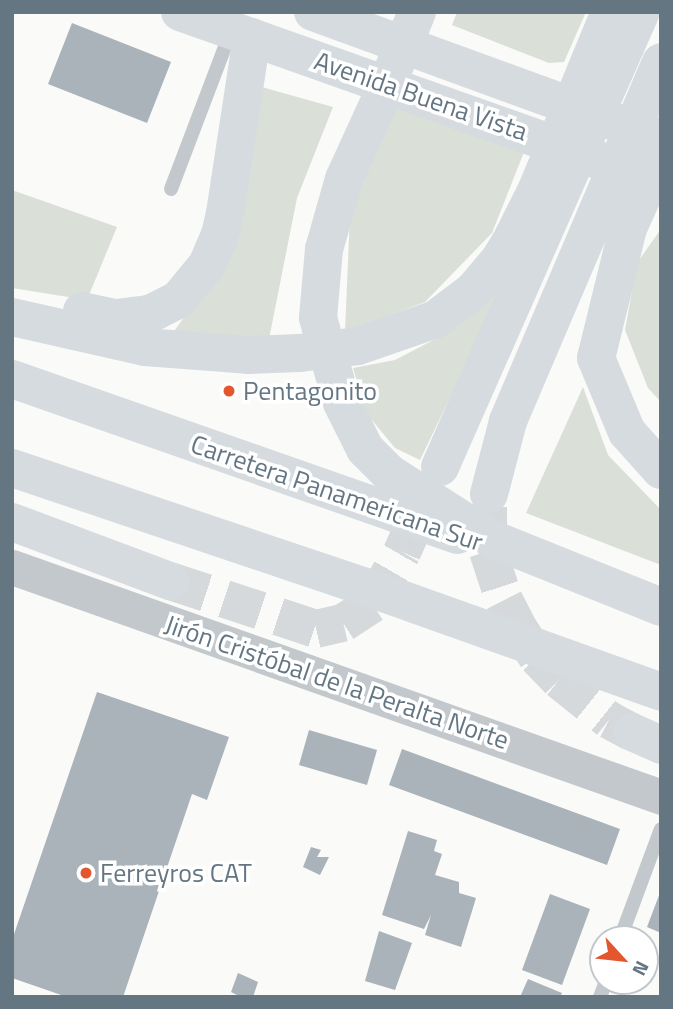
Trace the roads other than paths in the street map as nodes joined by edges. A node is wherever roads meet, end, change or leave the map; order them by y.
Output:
1 (180, 12) edge
2 (313, 12) edge
3 (610, 12) edge
4 (641, 12) edge
5 (247, 26) edge
6 (410, 29) edge
7 (661, 62) edge
8 (387, 85) junction
9 (661, 139) edge
10 (661, 155) edge
11 (661, 182) edge
12 (171, 189) dead end
13 (12, 297) edge
14 (12, 317) edge
15 (12, 379) edge
16 (440, 467) tunnel mouth
17 (12, 468) edge
18 (661, 470) edge
19 (489, 494) tunnel mouth
20 (12, 522) edge
21 (12, 568) edge
22 (170, 581) tunnel mouth
23 (661, 607) edge
24 (661, 692) edge
25 (661, 797) edge
26 (661, 828) edge
27 (625, 925) edge

1 - 5 main road, Avenida Buena Vista
2 - 6 main road, Avenida Buena Vista
3 - 14 main road
4 - 16 main road
5 - 8 main road, Avenida Buena Vista
5 - 12 lane
5 - 13 main road
6 - 8 main road
6 - 9 main road, Avenida Buena Vista
7 - 19 main road
8 - 11 main road, Avenida Buena Vista
8 - 23 main road
10 - 18 main road
15 - 23 main road, Carretera Panamericana Sur
17 - 24 main road
20 - 22 main road
21 - 25 street, Jirón Cristóbal de la Peralta Norte
26 - 27 lane

